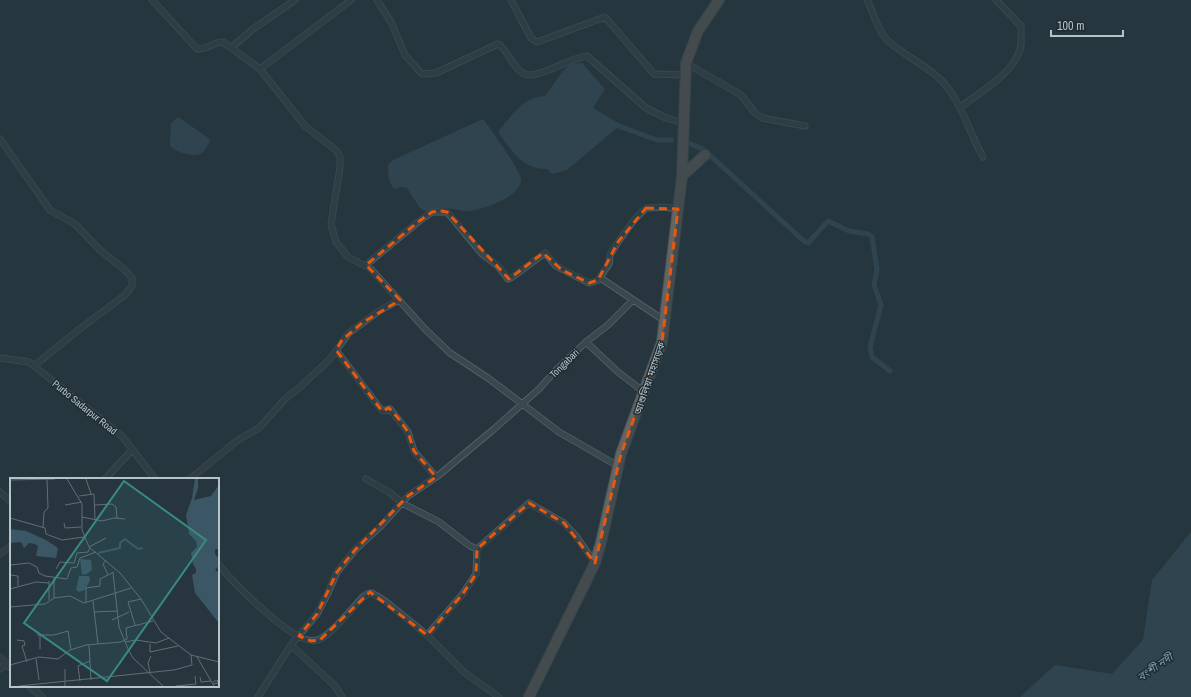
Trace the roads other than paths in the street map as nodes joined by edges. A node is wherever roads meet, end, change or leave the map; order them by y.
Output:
1 (152, 0) edge
2 (295, 0) edge
3 (352, 0) edge
4 (376, 0) edge
5 (511, 0) edge
6 (720, 0) edge
7 (867, 0) edge
8 (996, 0) edge
9 (231, 48) junction
10 (686, 63) junction
11 (260, 69) junction
12 (686, 75) junction
13 (961, 107) junction
14 (684, 123) junction
15 (805, 126) dead end
16 (0, 138) edge
17 (705, 155) dead end
18 (983, 157) dead end
19 (682, 176) junction
20 (678, 209) junction
21 (366, 265) junction
22 (598, 280) junction
23 (399, 300) junction
24 (633, 300) junction
25 (665, 321) junction
26 (586, 342) junction
27 (336, 350) junction
28 (0, 358) edge
29 (34, 366) junction
30 (644, 392) junction
31 (522, 403) junction
32 (132, 450) junction
33 (618, 466) junction
34 (436, 477) junction
35 (106, 478) edge
36 (154, 478) edge
37 (191, 478) edge
38 (366, 480) dead end
39 (0, 492) edge
40 (10, 501) edge
41 (402, 503) junction
42 (10, 547) edge
43 (477, 549) junction
44 (0, 554) edge
45 (595, 563) junction
46 (219, 565) edge
47 (427, 635) junction
48 (299, 636) junction
49 (291, 645) junction
50 (0, 658) edge
51 (9, 666) edge
52 (0, 669) edge
53 (31, 687) edge
54 (42, 697) edge
55 (258, 697) edge
56 (342, 697) edge
57 (499, 697) edge
58 (529, 697) edge

1 - 9 street
2 - 9 street
3 - 11 street
4 - 14 street
5 - 12 street
6 - 10 highway, আশুলিয়া মহাসড়ক
7 - 13 street
8 - 13 street
9 - 11 street
10 - 12 highway, আশুলিয়া মহাসড়ক
10 - 15 street
11 - 21 street
12 - 14 highway, আশুলিয়া মহাসড়ক
13 - 18 street
14 - 19 highway, আশুলিয়া মহাসড়ক
16 - 29 street
17 - 19 highway
19 - 20 highway, আশুলিয়া মহাসড়ক
20 - 22 street
20 - 25 highway, আশুলিয়া মহাসড়ক
21 - 22 street
21 - 23 street
22 - 24 street
23 - 27 street
23 - 31 street
24 - 25 street
24 - 26 street
25 - 30 highway, আশুলিয়া মহাসড়ক
26 - 30 street, Tongabari
26 - 31 street, Tongabari
27 - 34 street
27 - 37 street
28 - 29 street, Purbo Sadarpur Road
29 - 32 street, Purbo Sadarpur Road
30 - 33 highway, আশুলিয়া মহাসড়ক
31 - 33 street
31 - 34 street, Tongabari
32 - 35 street
32 - 36 street, Purbo Sadarpur Road
33 - 45 highway, আশুলিয়া মহাসড়ক
34 - 41 street, Tongabari
38 - 41 street
39 - 40 street
41 - 43 street
41 - 48 street, Tongabari
42 - 44 street
43 - 45 street
43 - 47 street
45 - 58 highway, আশুলিয়া মহাসড়ক
46 - 48 street
47 - 48 street
47 - 57 street
48 - 49 street, Tongabari
49 - 55 street, Tongabari
49 - 56 street
50 - 51 street
51 - 52 street
53 - 54 street

